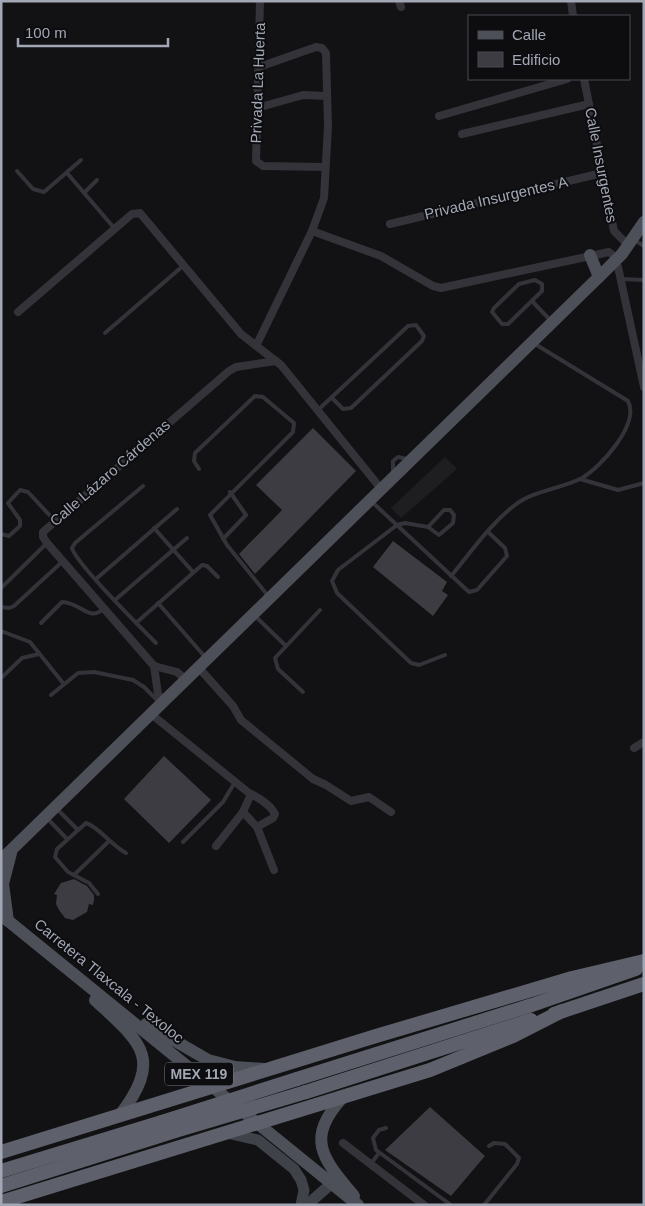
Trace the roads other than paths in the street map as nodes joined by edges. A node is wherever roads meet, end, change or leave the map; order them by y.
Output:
1 (260, 1) edge
2 (571, 1) edge
3 (573, 15) edge
4 (259, 67) junction
5 (564, 80) edge
6 (584, 80) edge
7 (328, 96) junction
8 (589, 104) junction
9 (257, 108) junction
10 (439, 116) dead end
11 (462, 134) dead end
12 (81, 160) dead end
13 (325, 167) junction
14 (16, 171) dead end
15 (67, 173) junction
16 (602, 173) junction
17 (97, 180) dead end
18 (84, 193) junction
19 (644, 222) edge
20 (390, 224) dead end
21 (115, 228) junction
22 (312, 231) junction
23 (630, 242) junction
24 (644, 246) edge
25 (590, 255) junction
26 (616, 260) junction
27 (184, 265) junction
28 (599, 277) junction
29 (622, 279) junction
30 (644, 280) edge
31 (532, 301) junction
32 (18, 312) dead end
33 (553, 322) junction
34 (105, 332) dead end
35 (533, 342) junction
36 (256, 346) junction
37 (276, 361) junction
38 (642, 373) edge
39 (644, 387) edge
40 (332, 398) junction
41 (318, 410) junction
42 (199, 469) dead end
43 (580, 479) junction
44 (644, 483) edge
45 (143, 486) dead end
46 (382, 490) junction
47 (230, 492) junction
48 (371, 501) junction
49 (176, 509) dead end
50 (54, 520) junction
51 (397, 525) junction
52 (428, 527) junction
53 (154, 528) junction
54 (488, 532) junction
55 (1, 534) edge
56 (187, 538) dead end
57 (223, 539) junction
58 (47, 543) junction
59 (173, 550) junction
60 (63, 561) junction
61 (193, 572) junction
62 (451, 576) junction
63 (96, 578) junction
64 (218, 578) dead end
65 (1, 588) edge
66 (270, 598) junction
67 (115, 600) junction
68 (158, 603) junction
69 (1, 607) edge
70 (103, 609) junction
71 (320, 610) dead end
72 (254, 615) junction
73 (40, 623) dead end
74 (136, 623) junction
75 (1, 631) edge
76 (156, 643) dead end
77 (284, 646) junction
78 (39, 654) junction
79 (445, 655) dead end
80 (203, 664) junction
81 (154, 666) junction
82 (1, 678) edge
83 (186, 680) junction
84 (63, 683) junction
85 (303, 692) dead end
86 (50, 695) dead end
87 (162, 703) junction
88 (151, 714) junction
89 (644, 742) edge
90 (634, 748) dead end
91 (236, 781) junction
92 (251, 794) junction
93 (55, 806) junction
94 (243, 812) junction
95 (391, 812) dead end
96 (45, 816) junction
97 (257, 827) junction
98 (76, 829) junction
99 (67, 838) junction
100 (108, 842) junction
101 (183, 842) dead end
102 (216, 846) dead end
103 (13, 849) junction
104 (126, 853) dead end
105 (1, 855) edge
106 (1, 860) edge
107 (274, 870) dead end
108 (74, 875) junction
109 (98, 894) dead end
110 (4, 918) edge
111 (644, 961) edge
112 (65, 966) junction
113 (644, 966) edge
114 (644, 984) edge
115 (562, 1011) junction
116 (124, 1013) junction
117 (270, 1069) junction
118 (214, 1086) junction
119 (189, 1094) junction
120 (343, 1097) junction
121 (289, 1113) junction
122 (120, 1115) junction
123 (259, 1122) junction
124 (386, 1128) dead end
125 (227, 1133) junction
126 (204, 1139) junction
127 (342, 1144) dead end
128 (489, 1146) dead end
129 (1, 1152) edge
130 (379, 1153) junction
131 (370, 1166) junction
132 (1, 1171) edge
133 (331, 1184) junction
134 (1, 1186) edge
135 (1, 1202) edge
136 (301, 1205) edge
137 (307, 1205) edge
138 (358, 1205) edge
139 (363, 1205) edge
140 (424, 1205) edge
141 (451, 1205) edge
142 (484, 1205) edge

1 - 4 street, Privada La Huerta
2 - 3 street
4 - 7 street
4 - 9 street, Privada La Huerta
5 - 10 street
6 - 8 street, Calle Insurgentes
7 - 9 street
7 - 13 street
8 - 11 street
8 - 16 street, Calle Insurgentes
9 - 13 street, Privada La Huerta
12 - 15 lane
13 - 22 street
14 - 15 lane
15 - 18 lane
16 - 20 street, Privada Insurgentes A
16 - 23 street, Calle Insurgentes
17 - 18 lane
18 - 21 lane
19 - 23 main road
21 - 27 street
21 - 32 street
22 - 25 street
22 - 36 street
23 - 24 lane
23 - 26 main road
25 - 26 street
25 - 28 main road
26 - 28 main road
26 - 29 street
27 - 34 lane
27 - 36 street
28 - 33 main road
29 - 30 lane
29 - 38 street
31 - 31 lane
31 - 33 lane
33 - 35 main road
35 - 43 lane
35 - 46 main road
36 - 37 street
37 - 41 street
37 - 50 street, Calle Lázaro Cárdenas
38 - 39 street
40 - 40 lane
40 - 41 lane
41 - 46 street
42 - 47 lane
43 - 44 lane
43 - 54 lane
45 - 63 lane
46 - 48 main road
47 - 57 lane
47 - 57 lane
48 - 51 lane
48 - 66 main road
49 - 53 lane
50 - 55 lane
50 - 58 street, Calle Lázaro Cárdenas
51 - 52 lane
51 - 62 lane
51 - 79 lane
52 - 52 lane
53 - 59 lane
53 - 63 lane
54 - 62 lane
54 - 62 lane
56 - 59 lane
57 - 66 lane
58 - 60 street, Calle Lázaro Cárdenas
58 - 65 lane
59 - 61 lane
59 - 67 lane
60 - 69 lane
60 - 70 street, Calle Lázaro Cárdenas
61 - 64 lane
61 - 68 lane
63 - 67 lane
66 - 72 main road
67 - 74 lane
68 - 74 lane
68 - 80 lane
70 - 73 lane
70 - 81 street, Calle Lázaro Cárdenas
71 - 77 lane
72 - 77 lane
72 - 80 main road
74 - 76 lane
75 - 78 lane
77 - 85 lane
78 - 82 lane
78 - 84 lane
80 - 83 main road
80 - 95 street
81 - 83 street
81 - 87 street
83 - 87 main road
84 - 86 lane
84 - 87 lane
87 - 88 main road
88 - 91 street
88 - 93 main road
89 - 90 street
91 - 92 street
91 - 101 lane
92 - 94 street
92 - 97 street
93 - 96 main road
93 - 98 lane
94 - 97 street
94 - 102 street
96 - 99 lane
96 - 103 main road
97 - 107 street
98 - 99 lane
98 - 100 lane
99 - 108 lane
100 - 104 lane
100 - 108 lane
103 - 105 main road
103 - 106 main road
103 - 110 main road
108 - 109 lane
110 - 112 main road, Carretera Tlaxcala - Texoloc / MEX 119
111 - 117 highway
112 - 116 main road, Carretera Tlaxcala - Texoloc / MEX 119
112 - 122 main road
113 - 132 highway, bridge
114 - 115 highway
115 - 120 highway
115 - 134 highway, bridge
116 - 117 main road
116 - 118 main road, Carretera Tlaxcala - Texoloc / MEX 119
117 - 118 highway
117 - 121 highway
118 - 119 highway
118 - 123 main road, Carretera Tlaxcala - Texoloc / MEX 119
119 - 122 highway
119 - 126 highway
120 - 121 highway
120 - 139 main road
121 - 123 highway
122 - 129 highway
123 - 125 highway
123 - 133 main road, Carretera Tlaxcala - Texoloc / MEX 119
124 - 130 lane
125 - 126 highway
125 - 136 street
126 - 135 highway
127 - 131 street
128 - 142 lane
130 - 131 lane
130 - 141 lane
131 - 140 street
133 - 137 street
133 - 138 main road, Carretera Tlaxcala - Texoloc / MEX 119

